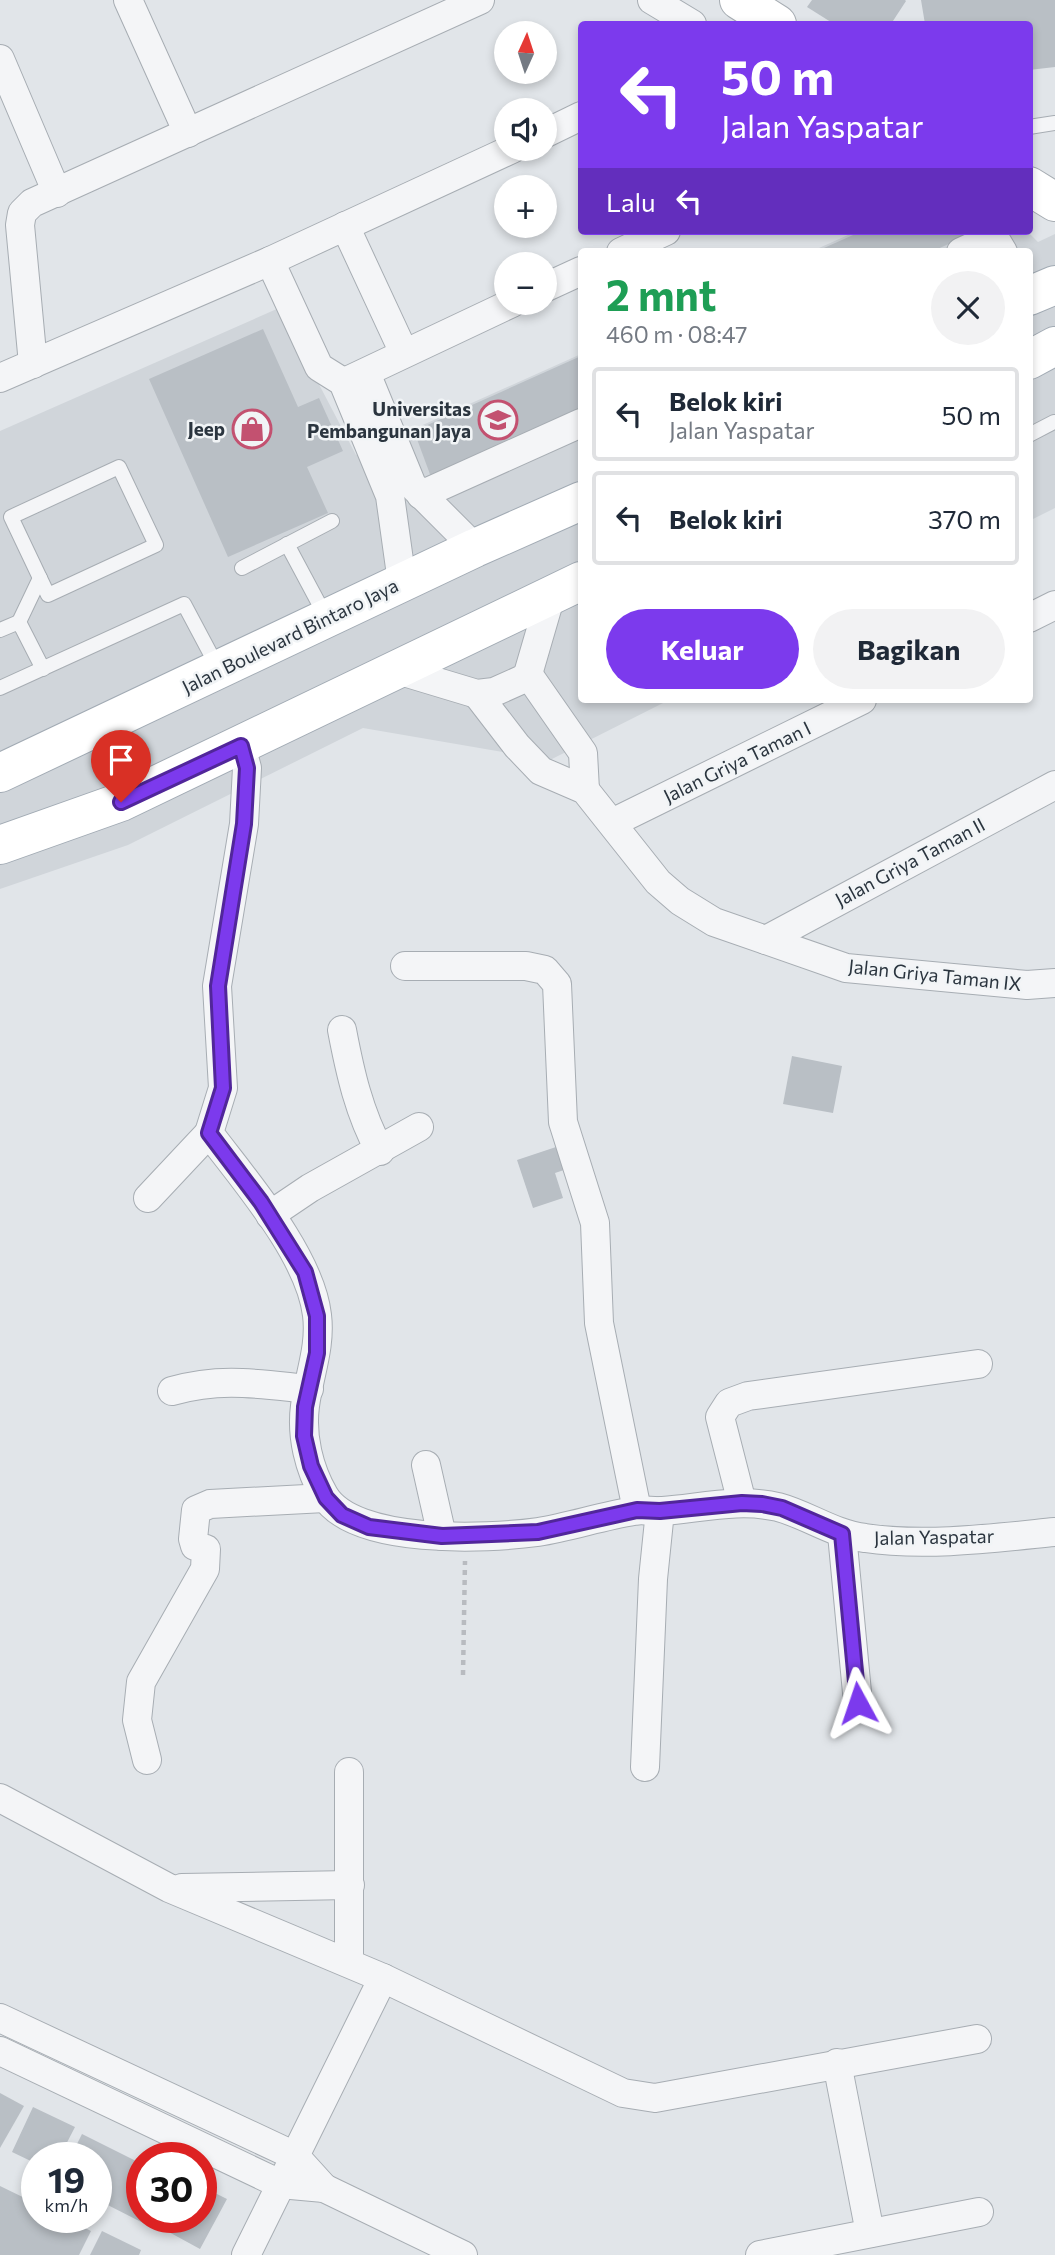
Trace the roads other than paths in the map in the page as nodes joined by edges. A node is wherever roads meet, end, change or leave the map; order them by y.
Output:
1 (128, 0) edge
2 (480, 0) edge
3 (652, 0) edge
4 (738, 0) edge
5 (778, 20) edge
6 (687, 21) edge
7 (0, 59) edge
8 (578, 118) edge
9 (1055, 123) edge
10 (1033, 126) edge
11 (557, 128) edge
12 (188, 133) junction
13 (494, 157) edge
14 (1033, 188) edge
15 (57, 193) junction
16 (1055, 202) edge
17 (345, 226) junction
18 (657, 235) edge
19 (630, 248) edge
20 (970, 248) edge
21 (1001, 248) edge
22 (270, 261) junction
23 (578, 272) edge
24 (557, 282) edge
25 (494, 311) edge
26 (1055, 346) edge
27 (404, 353) junction
28 (1033, 358) edge
29 (33, 364) junction
30 (354, 377) junction
31 (0, 378) edge
32 (1054, 422) edge
33 (578, 424) edge
34 (1033, 433) edge
35 (407, 492) junction
36 (578, 502) edge
37 (332, 521) dead end
38 (287, 544) junction
39 (475, 548) junction
40 (242, 568) dead end
41 (40, 578) junction
42 (402, 582) junction
43 (566, 588) edge
44 (1055, 605) edge
45 (1033, 616) edge
46 (326, 617) junction
47 (19, 622) junction
48 (0, 630) edge
49 (43, 669) junction
50 (394, 669) junction
51 (219, 670) junction
52 (528, 674) junction
53 (0, 688) edge
54 (477, 694) junction
55 (856, 703) edge
56 (241, 746) junction
57 (0, 773) edge
58 (1055, 785) edge
59 (585, 790) junction
60 (612, 823) junction
61 (0, 845) edge
62 (766, 940) junction
63 (405, 966) dead end
64 (1055, 968) edge
65 (1041, 984) edge
66 (342, 1030) dead end
67 (419, 1128) dead end
68 (209, 1133) junction
69 (380, 1151) junction
70 (148, 1198) dead end
71 (270, 1215) junction
72 (978, 1364) dead end
73 (309, 1389) junction
74 (172, 1391) dead end
75 (426, 1465) dead end
76 (326, 1498) junction
77 (742, 1503) junction
78 (649, 1511) junction
79 (1055, 1532) edge
80 (842, 1534) junction
81 (454, 1536) junction
82 (858, 1703) dead end
83 (147, 1760) dead end
84 (645, 1767) dead end
85 (349, 1772) dead end
86 (0, 1798) edge
87 (350, 1885) junction
88 (169, 1888) junction
89 (349, 1963) junction
90 (383, 1978) junction
91 (0, 2018) edge
92 (976, 2039) dead end
93 (0, 2051) edge
94 (837, 2063) junction
95 (295, 2156) junction
96 (280, 2184) junction
97 (324, 2188) junction
98 (979, 2212) dead end
99 (870, 2233) junction
100 (246, 2255) edge
101 (463, 2255) edge
102 (760, 2255) edge

1 - 12 street
2 - 12 street
3 - 6 street
4 - 5 main road
7 - 15 street
8 - 11 street
9 - 10 lane
12 - 15 street
13 - 17 street
14 - 16 main road
15 - 29 street
17 - 22 street
17 - 27 street
18 - 19 street
20 - 21 street
22 - 29 street
22 - 30 street
23 - 24 street
25 - 27 street
26 - 28 main road
27 - 30 street
29 - 31 street
30 - 35 street
32 - 34 lane
33 - 35 street
35 - 39 street
35 - 42 street
36 - 39 main road, Jalan Boulevard Bintaro Jaya
37 - 38 lane
38 - 40 lane
38 - 46 lane
39 - 42 main road, Jalan Boulevard Bintaro Jaya
41 - 41 lane
41 - 47 lane
42 - 46 main road, Jalan Boulevard Bintaro Jaya
43 - 50 main road
43 - 52 street
44 - 45 street
46 - 51 main road, Jalan Boulevard Bintaro Jaya
47 - 48 lane
47 - 49 lane
49 - 51 lane
49 - 53 lane
50 - 54 street
50 - 56 main road
51 - 57 main road, Jalan Boulevard Bintaro Jaya
52 - 54 street
52 - 59 street
54 - 59 street, Jalan Griya Taman IX
55 - 60 street, Jalan Griya Taman I
56 - 61 main road
56 - 68 street
58 - 62 street, Jalan Griya Taman II
59 - 60 street, Jalan Griya Taman IX
60 - 62 street, Jalan Griya Taman IX
62 - 65 street, Jalan Griya Taman IX
63 - 78 street
64 - 65 street
66 - 69 street
67 - 69 street
68 - 70 street
68 - 71 street, Jalan Yaspatar
69 - 71 street
71 - 73 street, Jalan Yaspatar
72 - 77 street
73 - 74 street
73 - 76 street, Jalan Yaspatar
75 - 81 street
76 - 81 street, Jalan Yaspatar
76 - 83 street
77 - 78 street, Jalan Yaspatar
77 - 80 street, Jalan Yaspatar
78 - 81 street, Jalan Yaspatar
78 - 84 street
79 - 80 street, Jalan Yaspatar
80 - 82 street
85 - 87 street
86 - 88 street
87 - 88 street
87 - 89 street
88 - 89 street
89 - 90 street
90 - 94 street
90 - 95 street
91 - 95 street
92 - 94 street
93 - 96 street
94 - 99 street
95 - 96 street
95 - 97 street
96 - 97 street
96 - 100 street
97 - 101 street
98 - 99 street
99 - 102 street

